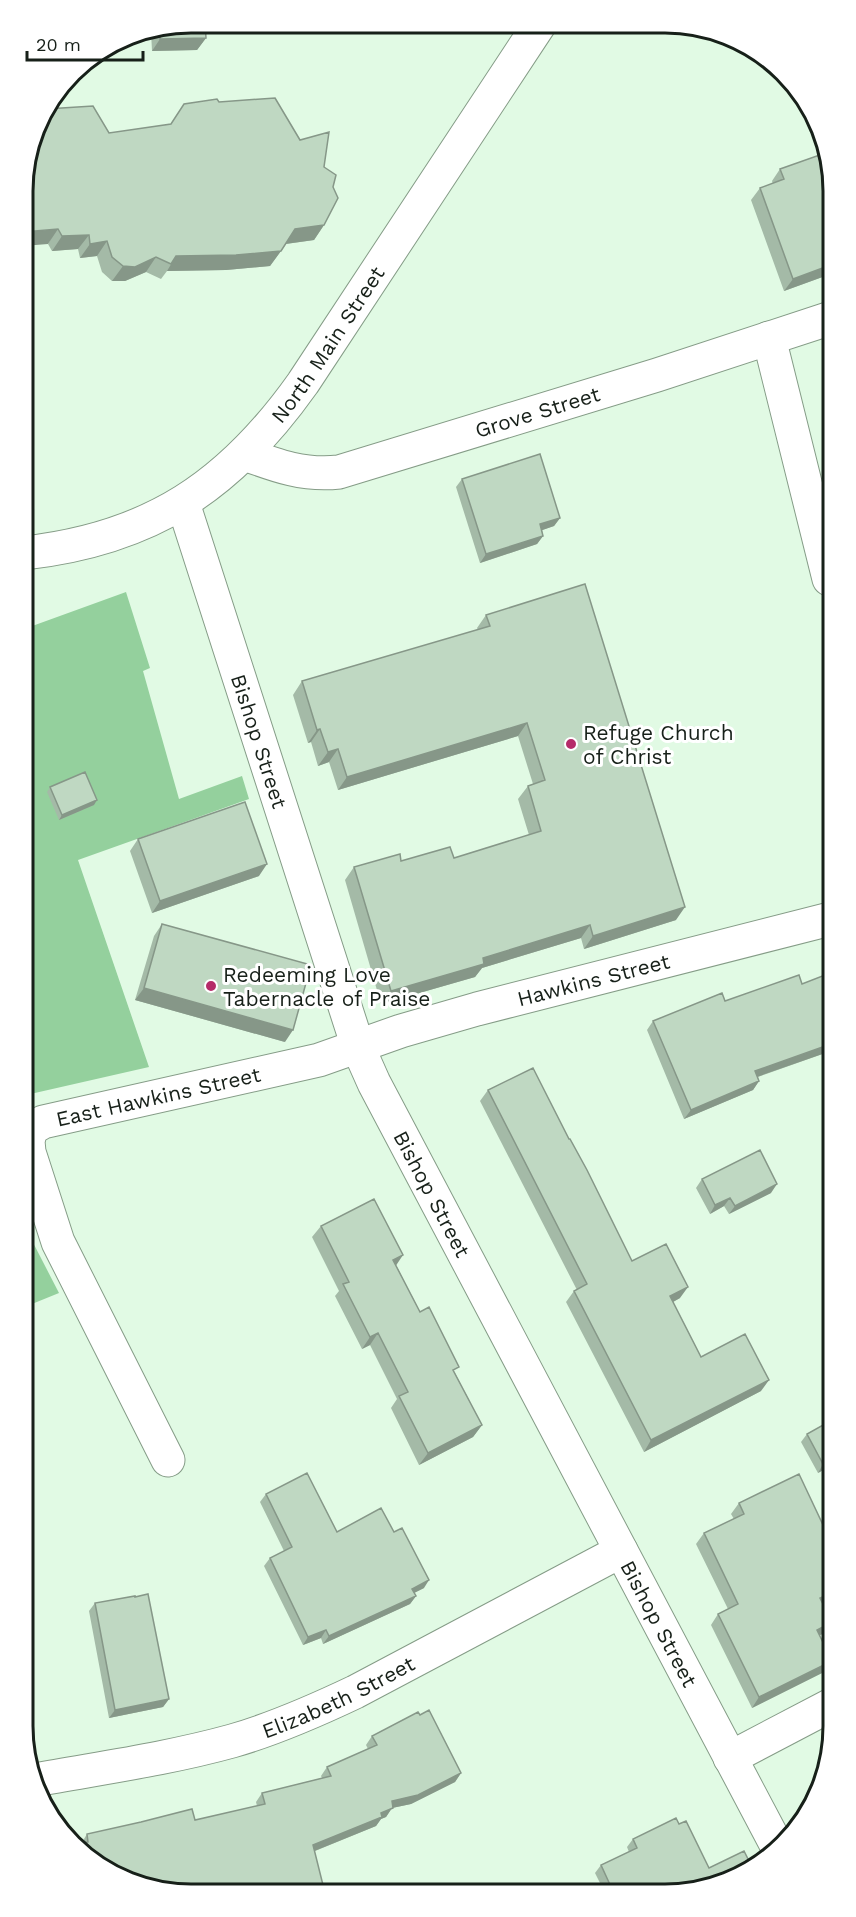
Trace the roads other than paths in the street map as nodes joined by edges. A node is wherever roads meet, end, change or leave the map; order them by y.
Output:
1 (535, 33) edge
2 (823, 321) edge
3 (769, 339) junction
4 (245, 454) junction
5 (183, 502) junction
6 (33, 551) edge
7 (823, 555) edge
8 (823, 921) edge
9 (358, 1047) junction
10 (33, 1128) edge
11 (33, 1164) edge
12 (168, 1460) dead end
13 (621, 1551) junction
14 (823, 1709) edge
15 (730, 1758) junction
16 (42, 1779) edge
17 (774, 1840) edge

1 - 4 street, North Main Street
2 - 3 street, Grove Street
3 - 4 street, Grove Street
3 - 7 street
4 - 5 street, North Main Street
5 - 6 street, North Main Street
5 - 9 street, Bishop Street
8 - 9 street, Hawkins Street
9 - 10 street, East Hawkins Street
9 - 13 street, Bishop Street
11 - 12 street, East Hawkins Street
13 - 15 street, Bishop Street
13 - 16 street, Elizabeth Street
14 - 15 street
15 - 17 street, Bishop Street

